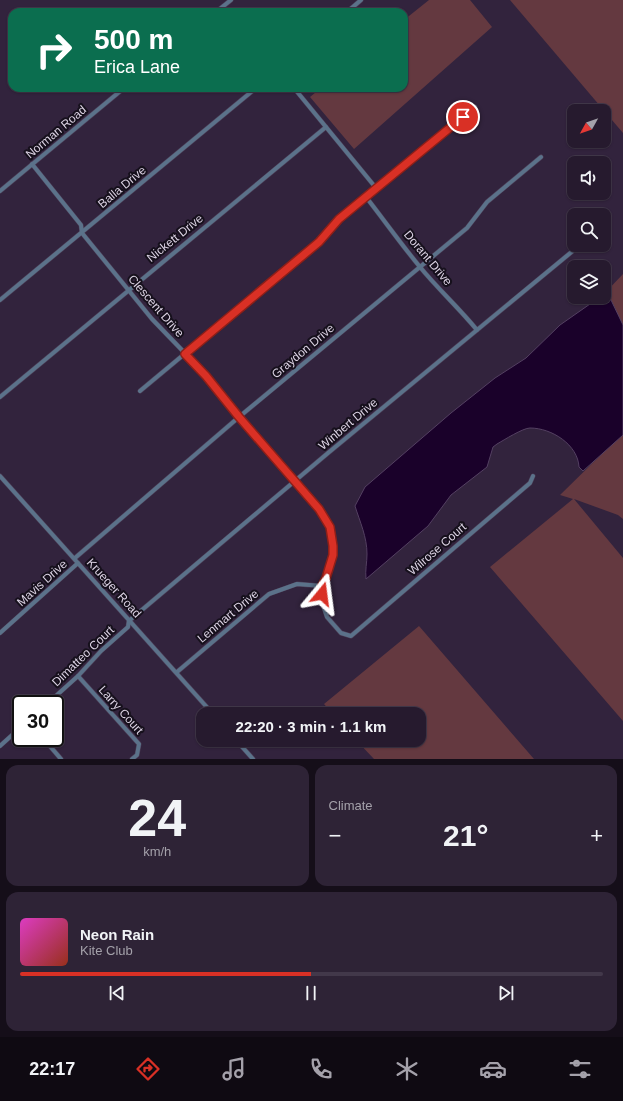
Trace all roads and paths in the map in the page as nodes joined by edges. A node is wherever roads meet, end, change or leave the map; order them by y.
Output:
1 (231, 0) edge
2 (361, 0) edge
3 (221, 8) edge
4 (352, 8) edge
5 (119, 92) edge
6 (251, 92) edge
7 (297, 92) edge
8 (475, 107) dead end
9 (326, 127) junction
10 (541, 157) dead end
11 (32, 164) junction
12 (376, 188) junction
13 (0, 191) edge
14 (366, 197) junction
15 (82, 233) junction
16 (572, 252) edge
17 (420, 267) junction
18 (128, 290) junction
19 (0, 300) edge
20 (477, 330) junction
21 (185, 354) junction
22 (140, 391) dead end
23 (0, 397) edge
24 (239, 417) junction
25 (0, 476) edge
26 (533, 476) dead end
27 (294, 482) junction
28 (75, 558) junction
29 (78, 564) junction
30 (322, 586) junction
31 (130, 620) junction
32 (0, 633) edge
33 (351, 636) joint
34 (177, 672) junction
35 (78, 676) junction
36 (57, 695) edge
37 (207, 707) edge
38 (12, 735) edge
39 (0, 746) edge
40 (51, 747) edge
41 (242, 747) edge
42 (61, 759) edge
43 (132, 759) edge
44 (253, 759) edge

1 - 3 street
2 - 4 street
5 - 11 street, Norman Road
6 - 15 street, Balla Drive
7 - 9 street
8 - 12 street
9 - 12 street
9 - 18 street, Nickett Drive
10 - 17 street, Graydon Drive
11 - 13 street, Norman Road
11 - 15 street, Clescent Drive
12 - 14 street
14 - 17 street, Dorant Drive
14 - 21 street
15 - 18 street, Clescent Drive
15 - 19 street, Balla Drive
16 - 20 street, Winbert Drive
17 - 20 street, Dorant Drive
17 - 24 street, Graydon Drive
18 - 21 street, Clescent Drive
18 - 23 street, Nickett Drive
20 - 27 street, Winbert Drive
21 - 22 street
21 - 24 street, Clescent Drive
24 - 27 street, Clescent Drive
24 - 28 street, Graydon Drive
25 - 28 street, Krueger Road
26 - 33 street, Wilrose Court
27 - 30 street, Clescent Drive
27 - 31 street, Winbert Drive
28 - 29 street, Krueger Road
29 - 31 street, Krueger Road
29 - 32 street, Mavis Drive
30 - 33 street, Clescent Drive
30 - 34 street, Lenmart Drive
31 - 34 street, Krueger Road
31 - 35 street, Dimatteo Court
34 - 37 street, Krueger Road
35 - 36 street, Dimatteo Court
35 - 43 street, Larry Court
38 - 39 street
40 - 42 street
41 - 44 street

